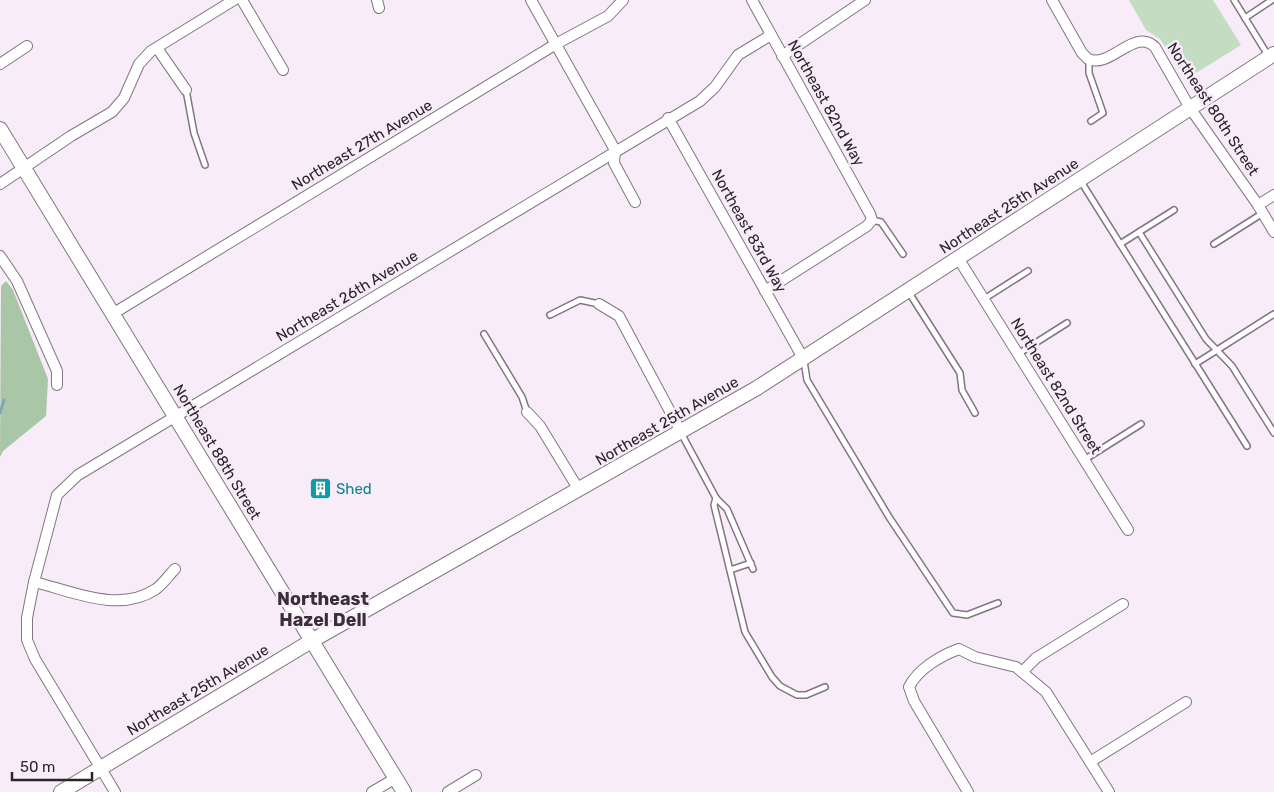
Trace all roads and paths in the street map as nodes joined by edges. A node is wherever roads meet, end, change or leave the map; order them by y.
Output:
1 (234, 0) edge
2 (242, 0) edge
3 (530, 0) edge
4 (624, 0) edge
5 (752, 0) edge
6 (865, 0) edge
7 (1052, 0) edge
8 (1234, 0) edge
9 (1272, 0) edge
10 (1245, 18) junction
11 (771, 35) junction
12 (556, 44) junction
13 (27, 46) dead end
14 (157, 48) junction
15 (782, 56) junction
16 (1272, 56) edge
17 (1089, 60) junction
18 (0, 64) edge
19 (283, 70) dead end
20 (186, 90) joint
21 (1190, 108) junction
22 (668, 118) junction
23 (1091, 121) dead end
24 (0, 130) edge
25 (615, 150) junction
26 (205, 165) dead end
27 (23, 168) junction
28 (1080, 180) junction
29 (0, 184) edge
30 (1274, 195) edge
31 (635, 202) dead end
32 (1260, 209) junction
33 (1174, 210) dead end
34 (872, 220) junction
35 (1139, 232) junction
36 (1274, 232) edge
37 (1120, 244) junction
38 (1214, 244) dead end
39 (903, 254) dead end
40 (0, 256) edge
41 (958, 258) junction
42 (1028, 271) dead end
43 (908, 290) junction
44 (765, 291) junction
45 (984, 299) junction
46 (599, 304) joint
47 (114, 313) junction
48 (1274, 314) edge
49 (550, 315) dead end
50 (1066, 323) dead end
51 (484, 334) dead end
52 (1217, 350) junction
53 (1018, 354) junction
54 (803, 358) junction
55 (1195, 364) junction
56 (57, 385) dead end
57 (527, 412) joint
58 (975, 413) dead end
59 (177, 417) junction
60 (1141, 424) dead end
61 (681, 432) junction
62 (1274, 433) edge
63 (1247, 446) dead end
64 (1084, 460) junction
65 (579, 490) junction
66 (716, 498) junction
67 (1128, 530) dead end
68 (751, 563) junction
69 (175, 569) dead end
70 (753, 569) dead end
71 (730, 570) junction
72 (34, 582) junction
73 (998, 603) dead end
74 (1123, 604) dead end
75 (313, 640) junction
76 (1022, 672) junction
77 (825, 687) dead end
78 (1186, 702) dead end
79 (1090, 762) junction
80 (101, 768) junction
81 (476, 775) dead end
82 (396, 778) junction
83 (61, 792) edge
84 (116, 792) edge
85 (372, 792) edge
86 (404, 792) edge
87 (448, 792) edge
88 (968, 792) edge
89 (1109, 792) edge

1 - 14 street
2 - 19 street
3 - 12 street
4 - 12 street, Northeast 27th Avenue
5 - 11 street, Northeast 82nd Way
6 - 15 street
7 - 17 street
8 - 10 lane
9 - 10 lane
10 - 16 lane
11 - 15 street, Northeast 82nd Way
11 - 22 street, Northeast 26th Avenue
12 - 25 street
12 - 47 street, Northeast 27th Avenue
13 - 18 street
14 - 20 street
14 - 27 street
15 - 34 street, Northeast 82nd Way
16 - 21 street, Northeast 25th Avenue
17 - 21 street, Northeast 80th Street
17 - 23 lane
20 - 26 lane
21 - 28 street, Northeast 25th Avenue
21 - 32 street, Northeast 80th Street
22 - 25 street, Northeast 26th Avenue
22 - 44 street, Northeast 83rd Way
24 - 27 street, Northeast 88th Street
25 - 31 street
25 - 59 street, Northeast 26th Avenue
27 - 29 street
27 - 47 street, Northeast 88th Street
28 - 37 lane
28 - 41 street, Northeast 25th Avenue
30 - 32 street
32 - 36 street, Northeast 80th Street
32 - 38 lane
33 - 35 lane
34 - 39 lane
34 - 44 street
35 - 37 lane
35 - 52 lane
37 - 55 lane
40 - 56 street
41 - 43 street, Northeast 25th Avenue
41 - 45 street, Northeast 82nd Street
42 - 45 lane
43 - 54 street, Northeast 25th Avenue
43 - 58 lane
44 - 54 street, Northeast 83rd Way
45 - 53 street, Northeast 82nd Street
46 - 49 lane
46 - 61 street
47 - 59 street, Northeast 88th Street
48 - 52 lane
50 - 53 lane
51 - 57 lane
52 - 55 lane
52 - 62 lane
53 - 64 street, Northeast 82nd Street
54 - 61 street, Northeast 25th Avenue
54 - 73 lane
55 - 63 lane
57 - 65 street
59 - 72 street, Northeast 26th Avenue
59 - 75 street, Northeast 88th Street
60 - 64 lane
61 - 65 street, Northeast 25th Avenue
61 - 66 lane
64 - 67 street, Northeast 82nd Street
65 - 75 street, Northeast 25th Avenue
66 - 68 lane
66 - 71 lane
68 - 70 lane
68 - 71 lane
69 - 72 street
71 - 77 lane
72 - 80 street, Northeast 26th Avenue
74 - 76 street
75 - 80 street, Northeast 25th Avenue
75 - 82 street, Northeast 88th Street
76 - 79 street
76 - 88 street
78 - 79 street
79 - 89 street
80 - 83 street, Northeast 25th Avenue
80 - 84 street
81 - 87 street
82 - 85 street
82 - 86 street, Northeast 88th Street

